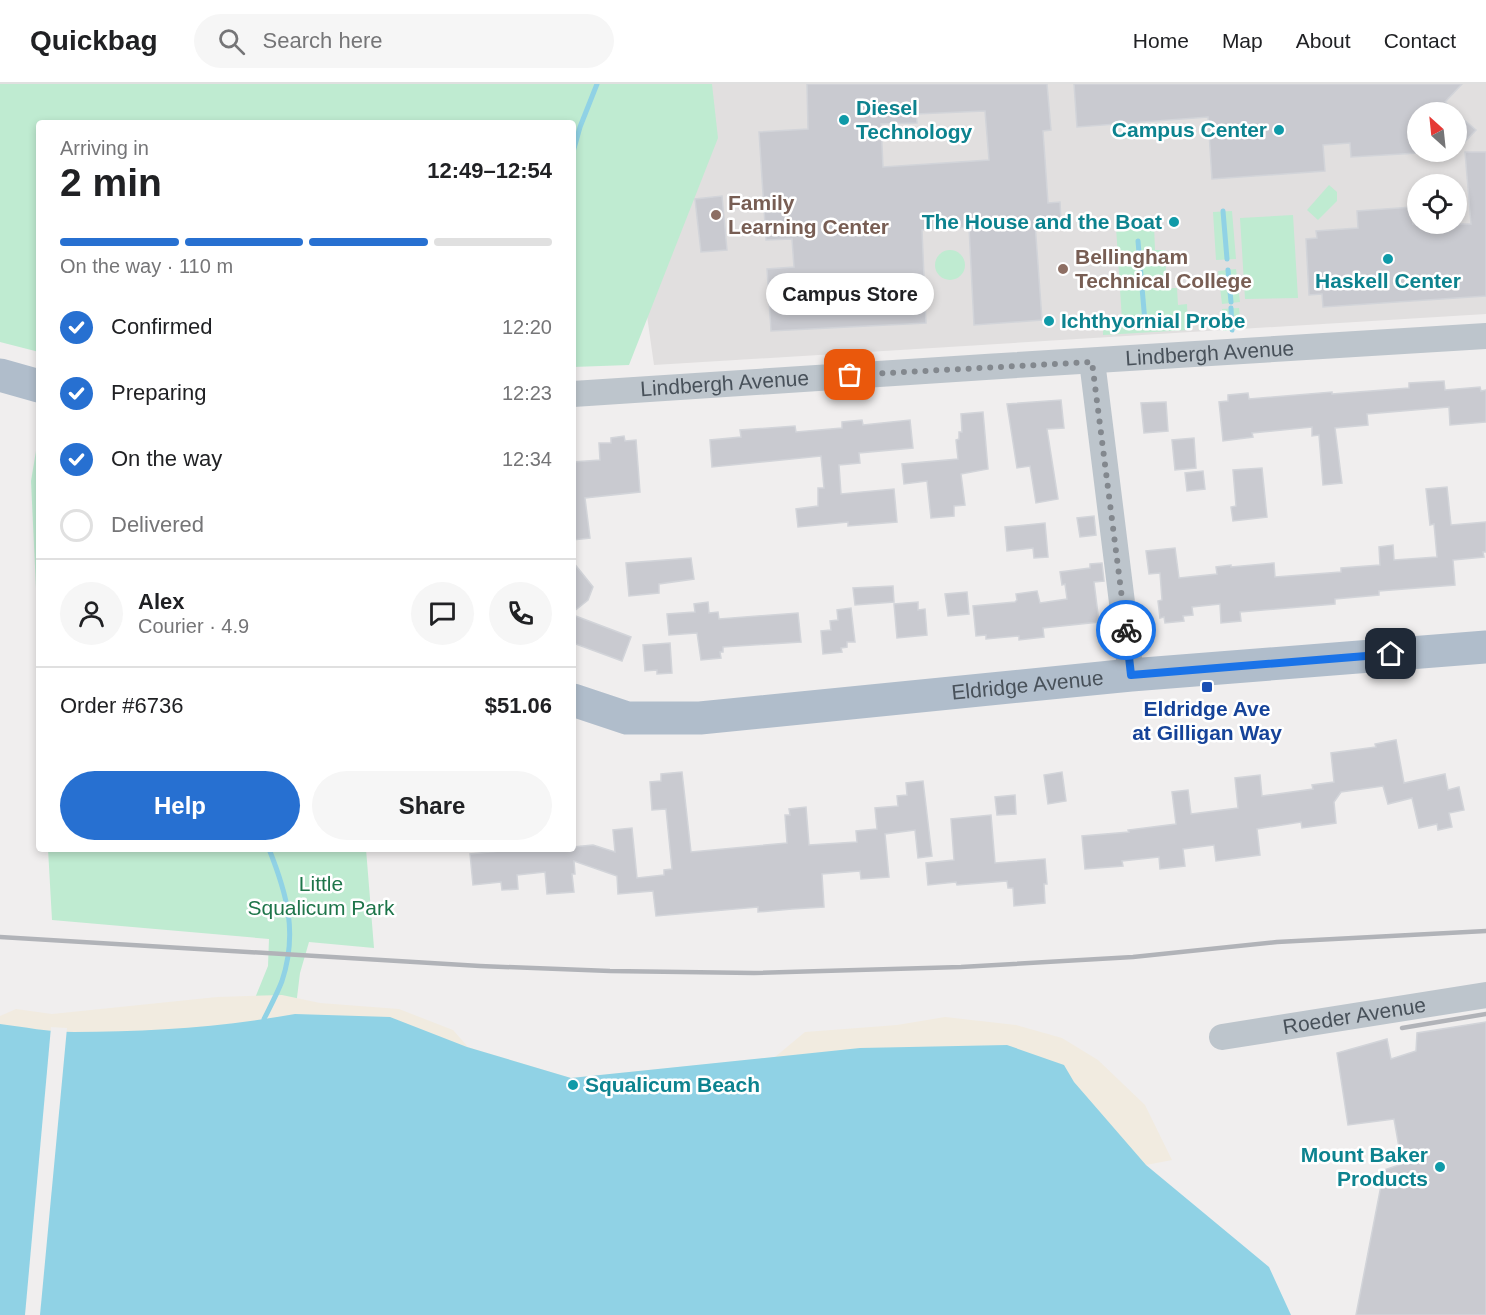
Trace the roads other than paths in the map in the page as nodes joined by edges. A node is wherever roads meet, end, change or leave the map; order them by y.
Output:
1 (1486, 336) edge
2 (1092, 362) junction
3 (0, 375) edge
4 (36, 385) edge
5 (576, 394) edge
6 (1486, 647) edge
7 (1131, 675) junction
8 (576, 701) edge
9 (1486, 995) edge
10 (1222, 1037) dead end

1 - 2 street, Lindbergh Avenue
2 - 5 street, Lindbergh Avenue
2 - 7 street
3 - 4 main road
6 - 7 main road, Eldridge Avenue
7 - 8 main road, Eldridge Avenue
9 - 10 street, Roeder Avenue

